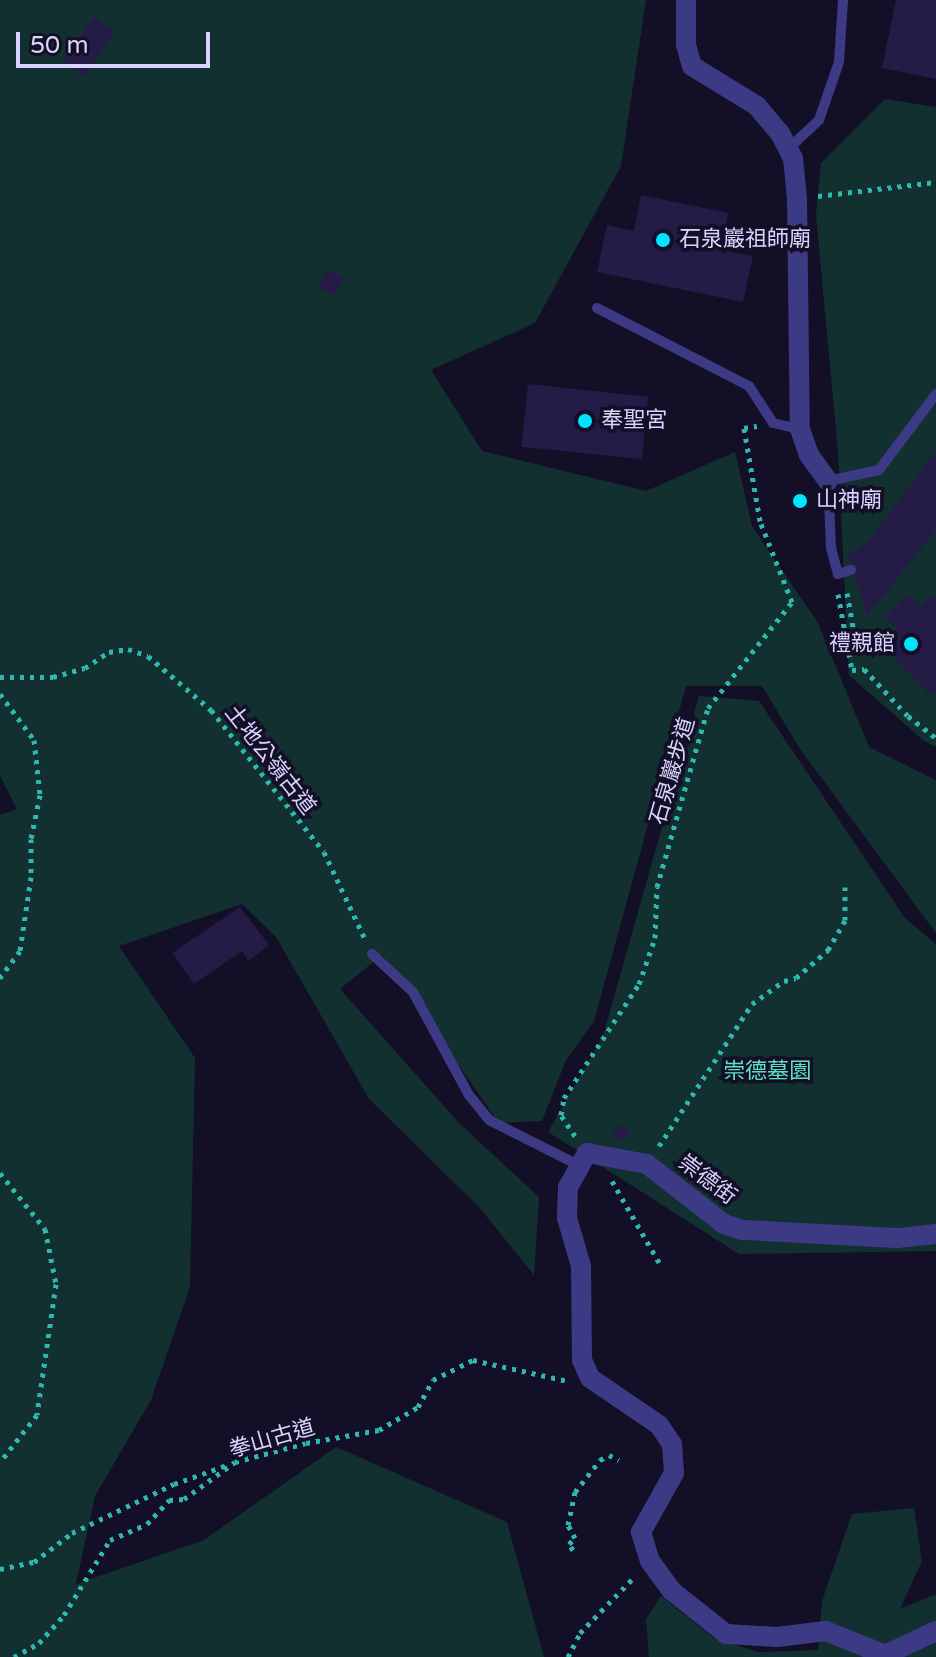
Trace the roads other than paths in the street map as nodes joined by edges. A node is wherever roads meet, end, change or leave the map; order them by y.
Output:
1 (686, 0) edge
2 (843, 0) edge
3 (788, 149) junction
4 (597, 308) dead end
5 (936, 394) edge
6 (800, 429) junction
7 (828, 481) junction
8 (851, 570) dead end
9 (372, 954) road end
10 (583, 1159) junction
11 (936, 1234) edge
12 (936, 1631) edge

1 - 3 street
2 - 3 lane
3 - 6 street
4 - 6 lane
5 - 7 lane
6 - 7 street
7 - 8 lane
9 - 10 lane
10 - 11 street, 崇德街
10 - 12 street

